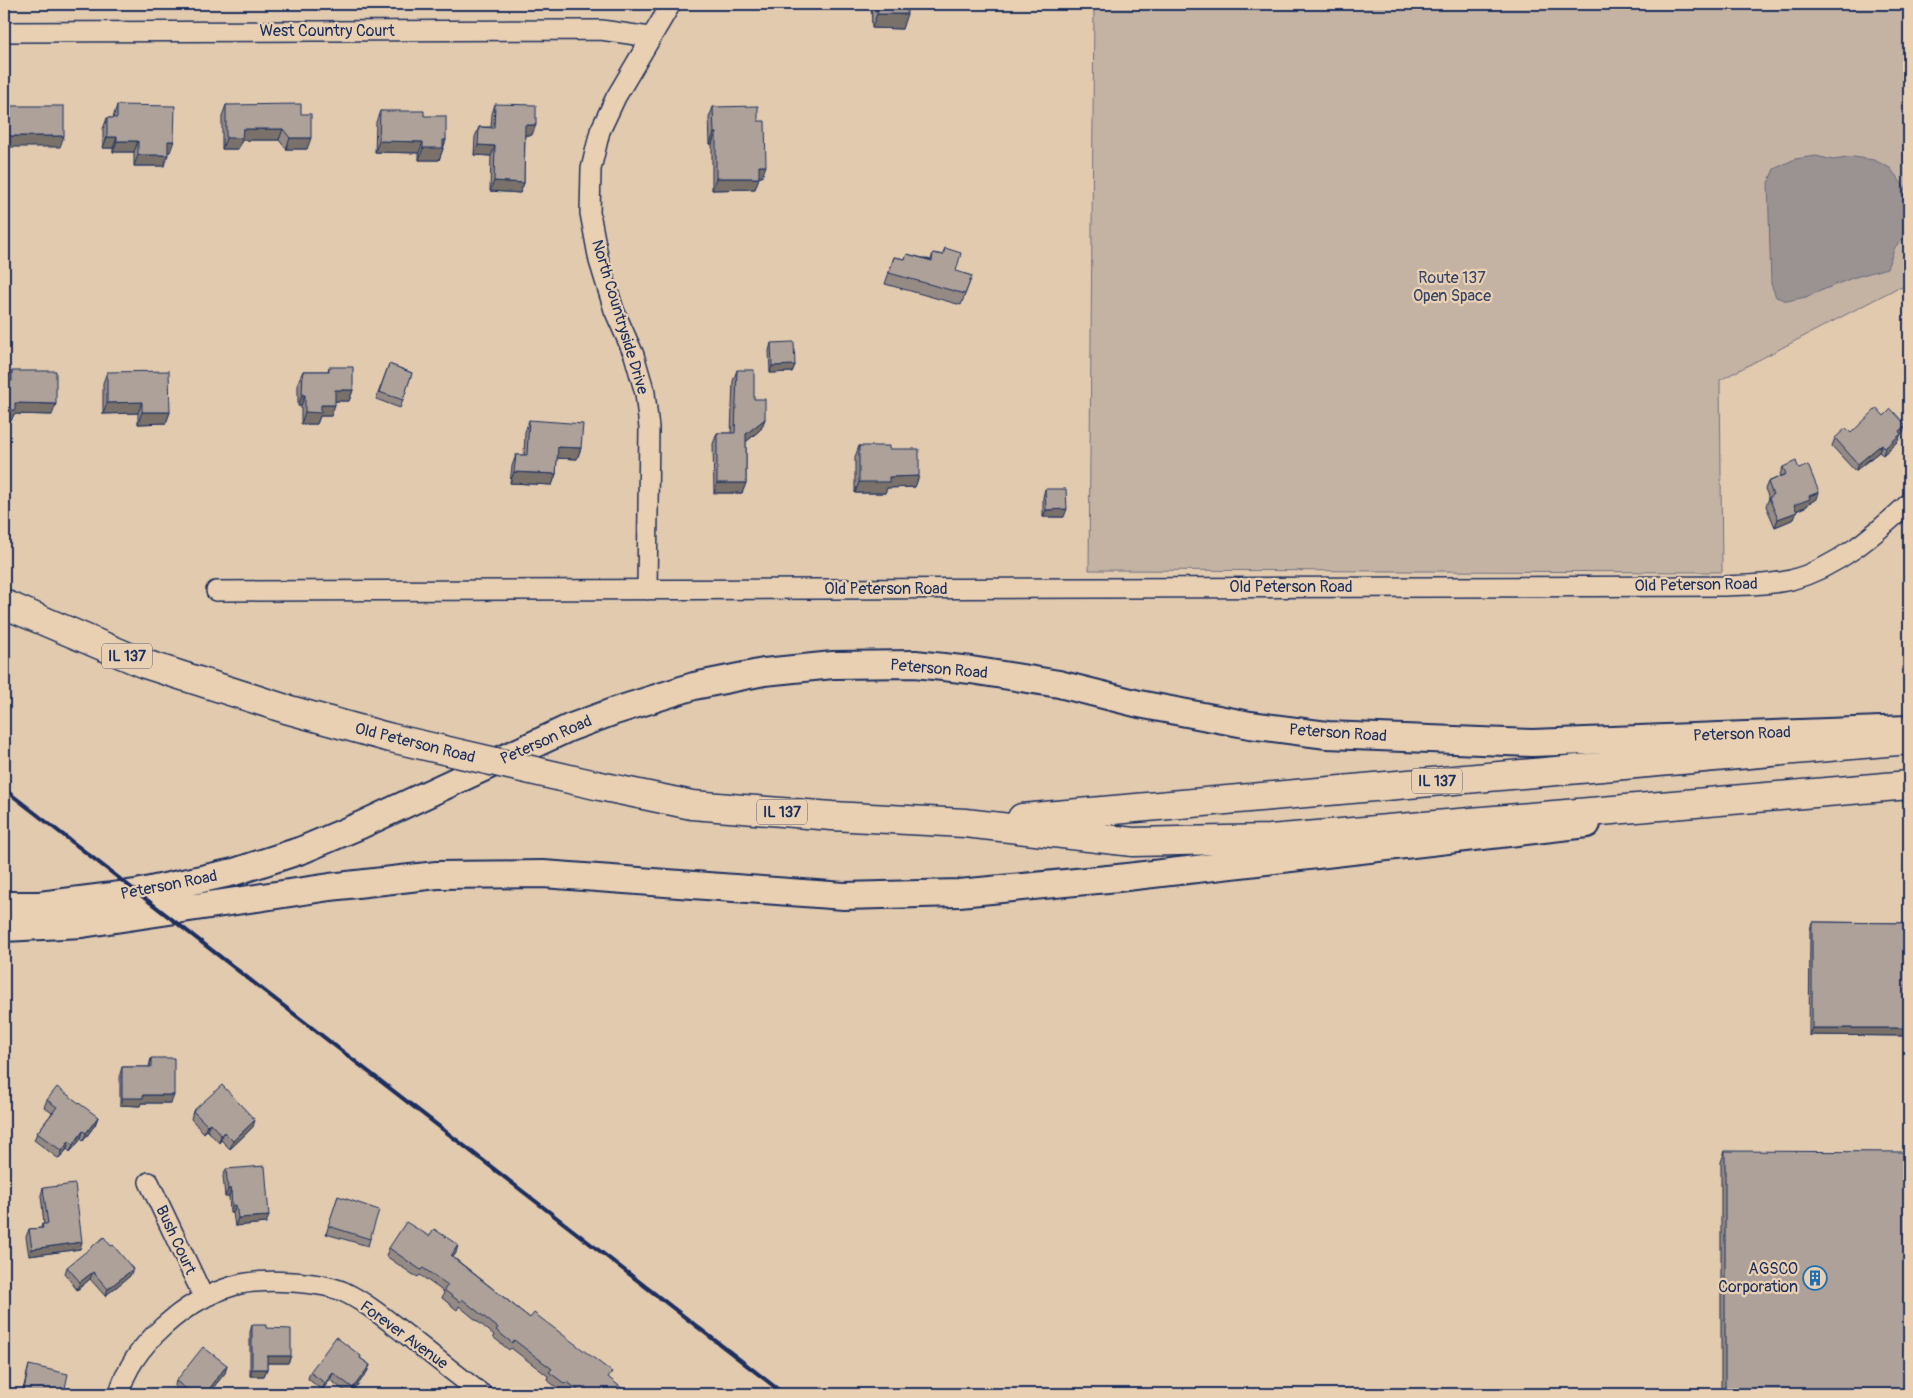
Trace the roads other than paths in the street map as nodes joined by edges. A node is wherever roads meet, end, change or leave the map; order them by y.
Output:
1 (671, 4) edge
2 (4, 32) edge
3 (650, 37) junction
4 (1909, 502) edge
5 (648, 590) junction
6 (216, 591) dead end
7 (4, 604) edge
8 (1909, 729) edge
9 (1909, 740) edge
10 (1909, 785) edge
11 (1867, 789) junction
12 (966, 823) junction
13 (4, 905) edge
14 (4, 928) edge
15 (149, 1182) dead end
16 (204, 1298) junction
17 (119, 1394) edge
18 (482, 1394) edge

1 - 3 street, North Countryside Drive
2 - 3 street, West Country Court
3 - 5 street, North Countryside Drive
4 - 5 street, Old Peterson Road
5 - 6 street
7 - 12 main road, Old Peterson Road / IL 137, bridge
8 - 13 main road, Peterson Road
9 - 12 main road, Peterson Road / IL 137
10 - 11 main road, Peterson Road / IL 137
11 - 12 main road, Peterson Road / IL 137
11 - 14 main road, Peterson Road
15 - 16 street, Bush Court
16 - 17 street, Forever Avenue
16 - 18 street, Forever Avenue

